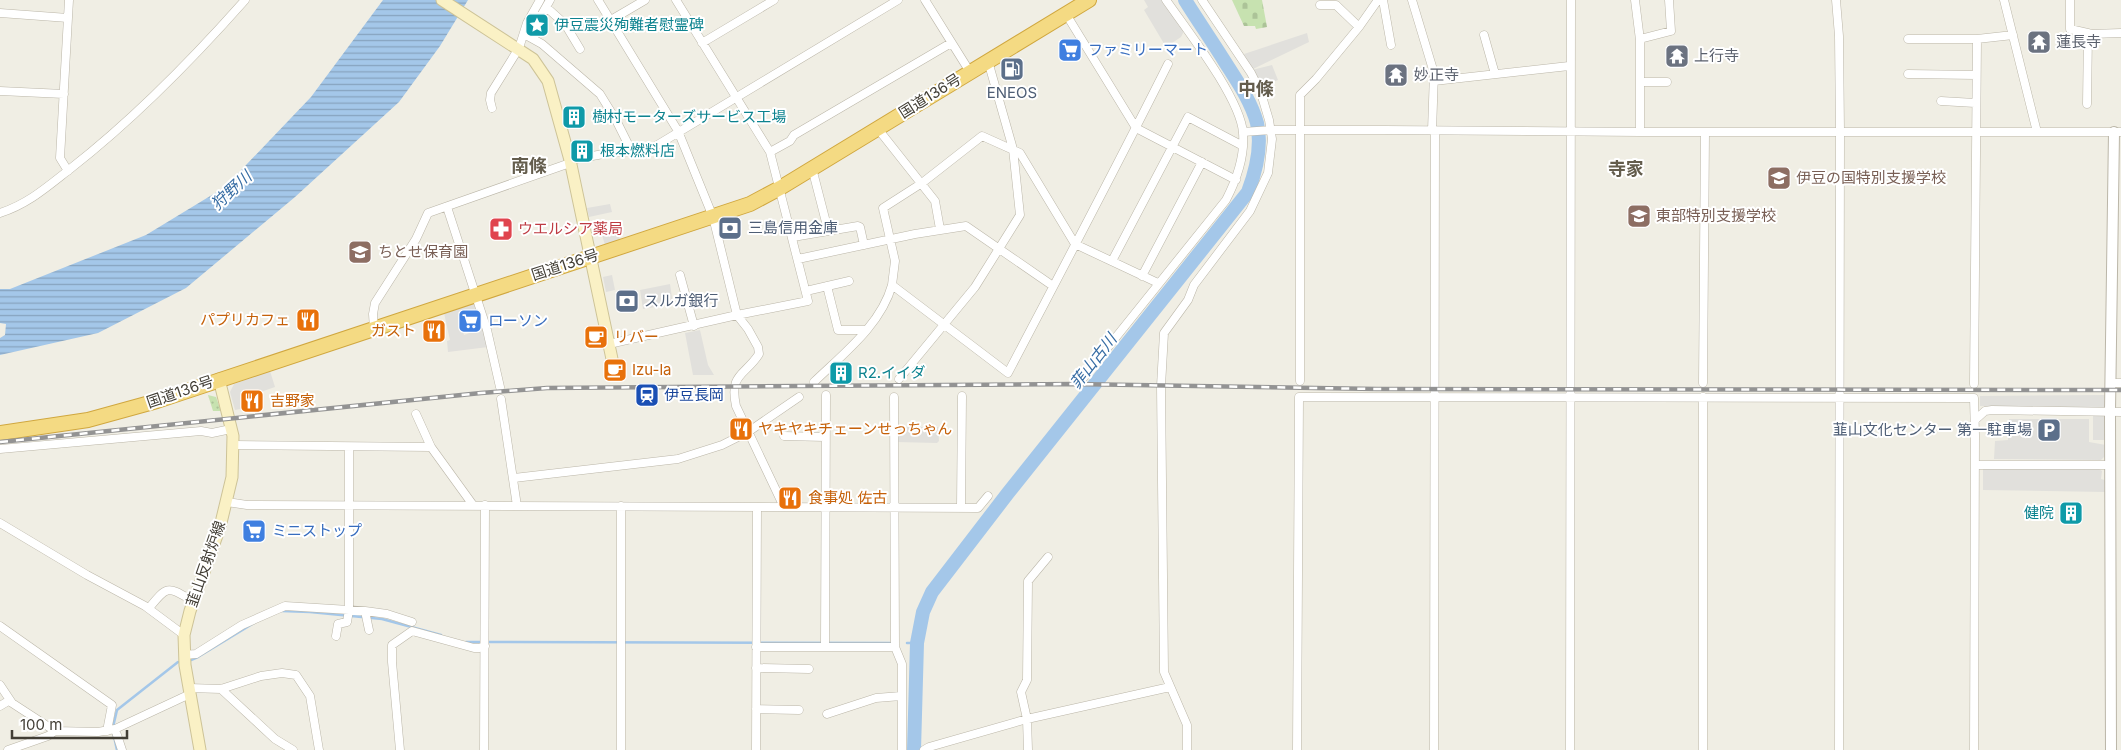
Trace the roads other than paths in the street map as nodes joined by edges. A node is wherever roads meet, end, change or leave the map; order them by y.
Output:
1 (69, 0) edge
2 (245, 0) edge
3 (442, 0) edge
4 (540, 0) edge
5 (598, 0) edge
6 (645, 0) edge
7 (676, 0) edge
8 (774, 0) edge
9 (898, 0) edge
10 (926, 0) edge
11 (1089, 0) edge
12 (1166, 0) edge
13 (1202, 0) edge
14 (1378, 0) edge
15 (1383, 0) edge
16 (1412, 0) edge
17 (1571, 0) edge
18 (1635, 0) edge
19 (1670, 0) edge
20 (1836, 0) edge
21 (2004, 0) edge
22 (2070, 0) edge
23 (548, 4) edge
24 (1320, 4) dead end
25 (0, 13) edge
26 (1066, 14) junction
27 (68, 18) junction
28 (611, 20) junction
29 (527, 23) junction
30 (1359, 27) junction
31 (2088, 33) junction
32 (2121, 33) edge
33 (524, 34) junction
34 (1484, 34) dead end
35 (2014, 35) junction
36 (1640, 39) junction
37 (1908, 39) dead end
38 (1977, 39) junction
39 (951, 42) junction
40 (702, 43) junction
41 (514, 45) junction
42 (1391, 45) dead end
43 (580, 49) dead end
44 (988, 61) junction
45 (1168, 64) dead end
46 (1570, 66) junction
47 (970, 72) junction
48 (1495, 74) junction
49 (1908, 74) dead end
50 (1976, 75) junction
51 (1434, 81) junction
52 (1640, 82) junction
53 (1668, 82) dead end
54 (0, 91) edge
55 (64, 94) junction
56 (736, 98) junction
57 (1942, 101) dead end
58 (1976, 103) junction
59 (2087, 104) dead end
60 (492, 108) dead end
61 (1136, 128) junction
62 (878, 129) junction
63 (1269, 130) junction
64 (678, 131) junction
65 (1300, 131) junction
66 (1434, 131) junction
67 (1570, 131) junction
68 (1244, 132) junction
69 (1640, 132) junction
70 (1705, 132) junction
71 (1840, 132) junction
72 (1975, 132) junction
73 (2037, 132) junction
74 (2117, 132) edge
75 (1173, 146) junction
76 (1243, 146) junction
77 (1013, 149) junction
78 (631, 150) junction
79 (770, 152) junction
80 (570, 162) junction
81 (1202, 162) junction
82 (812, 168) junction
83 (68, 171) junction
84 (1236, 180) junction
85 (922, 183) junction
86 (780, 188) junction
87 (447, 207) junction
88 (0, 213) edge
89 (713, 217) junction
90 (940, 229) junction
91 (828, 230) junction
92 (793, 237) junction
93 (891, 239) junction
94 (1075, 244) junction
95 (864, 245) junction
96 (999, 249) junction
97 (590, 256) junction
98 (798, 259) junction
99 (1112, 261) junction
100 (680, 275) dead end
101 (1142, 276) junction
102 (849, 281) dead end
103 (1158, 283) junction
104 (892, 285) junction
105 (827, 286) junction
106 (1053, 286) junction
107 (806, 291) junction
108 (477, 294) junction
109 (737, 314) junction
110 (944, 324) junction
111 (694, 326) junction
112 (374, 329) junction
113 (866, 330) junction
114 (609, 344) junction
115 (612, 359) dead end
116 (1084, 376) dead end
117 (218, 379) junction
118 (898, 379) dead end
119 (1300, 381) dead end
120 (814, 382) dead end
121 (1704, 382) dead end
122 (2116, 383) edge
123 (1974, 384) dead end
124 (500, 387) dead end
125 (826, 395) dead end
126 (962, 396) dead end
127 (1434, 396) junction
128 (1570, 396) junction
129 (799, 397) dead end
130 (894, 397) dead end
131 (1703, 397) junction
132 (1839, 397) junction
133 (501, 399) dead end
134 (2116, 411) edge
135 (416, 414) dead end
136 (1975, 420) junction
137 (231, 429) junction
138 (748, 432) junction
139 (0, 433) edge
140 (784, 436) dead end
141 (825, 438) junction
142 (234, 445) junction
143 (350, 446) junction
144 (431, 446) junction
145 (0, 449) edge
146 (1975, 465) junction
147 (2111, 465) junction
148 (514, 478) junction
149 (2116, 487) edge
150 (988, 496) dead end
151 (227, 502) junction
152 (473, 505) junction
153 (485, 505) junction
154 (349, 506) junction
155 (517, 506) junction
156 (621, 506) junction
157 (757, 507) junction
158 (784, 507) junction
159 (825, 507) junction
160 (894, 507) junction
161 (961, 507) junction
162 (0, 523) edge
163 (1048, 557) dead end
164 (193, 601) junction
165 (149, 608) junction
166 (349, 613) junction
167 (366, 615) junction
168 (412, 622) dead end
169 (0, 626) edge
170 (369, 630) dead end
171 (184, 635) junction
172 (336, 636) dead end
173 (485, 644) junction
174 (756, 647) junction
175 (825, 647) junction
176 (896, 647) junction
177 (184, 655) junction
178 (756, 668) junction
179 (810, 668) dead end
180 (0, 685) edge
181 (1170, 687) junction
182 (221, 689) junction
183 (189, 691) junction
184 (901, 696) junction
185 (10, 700) junction
186 (0, 706) edge
187 (756, 709) junction
188 (799, 710) dead end
189 (827, 714) dead end
190 (1027, 719) junction
191 (111, 730) junction
192 (55, 731) junction
193 (8, 750) edge
194 (122, 750) edge
195 (200, 750) edge
196 (293, 750) edge
197 (319, 750) edge
198 (400, 750) edge
199 (484, 750) edge
200 (620, 750) edge
201 (756, 750) edge
202 (902, 750) edge
203 (924, 750) edge
204 (1028, 750) edge
205 (1187, 750) edge
206 (1297, 750) edge
207 (1434, 750) edge
208 (1570, 750) edge
209 (1703, 750) edge
210 (1839, 750) edge
211 (1974, 750) edge
212 (2110, 750) edge

1 - 27 street
2 - 83 street
3 - 41 main road
4 - 29 street
5 - 28 street
6 - 28 street
7 - 40 street
8 - 40 street
9 - 56 street
10 - 39 street
11 - 26 highway, 国道136号
12 - 68 street
13 - 63 street
14 - 30 street
15 - 42 street
16 - 51 street
17 - 46 street
18 - 36 street
19 - 36 street
20 - 71 street
21 - 35 street
22 - 31 street
23 - 29 street
23 - 43 street
24 - 30 street
25 - 27 street
26 - 44 highway, 国道136号
26 - 61 street
27 - 55 street
28 - 64 street
29 - 33 street
30 - 65 street
31 - 32 street
31 - 59 street
33 - 41 street
33 - 78 street
34 - 48 street
35 - 38 street
35 - 73 street
36 - 52 street
37 - 38 street
38 - 50 street
39 - 47 street
39 - 79 street
40 - 56 street
41 - 60 street
41 - 80 main road
44 - 47 highway, 国道136号
44 - 77 street
45 - 61 street
46 - 48 street
46 - 67 street
47 - 62 highway, 国道136号
48 - 51 street
49 - 50 street
50 - 58 street
51 - 66 street
52 - 53 street
52 - 69 street
54 - 55 street
55 - 83 street
56 - 64 street
56 - 79 street
57 - 58 street
58 - 72 street
61 - 75 street
61 - 94 street
62 - 82 highway, 国道136号
62 - 85 street
63 - 65 street
63 - 68 street
63 - 181 street
64 - 78 street
64 - 89 street
65 - 66 street
65 - 119 street
66 - 67 street
66 - 127 street
67 - 69 street
67 - 128 street
68 - 76 street
69 - 70 street
70 - 71 street
70 - 121 street
71 - 72 street
71 - 132 street
72 - 73 street
72 - 123 street
73 - 74 street
74 - 122 street
75 - 76 street
75 - 81 street
75 - 99 street
76 - 84 street
77 - 85 street
77 - 94 street
77 - 96 street
78 - 80 street
79 - 86 street
80 - 87 street
80 - 97 main road
81 - 84 street
81 - 101 street
82 - 86 highway, 国道136号
82 - 91 street
83 - 88 street
84 - 103 street
85 - 90 street
85 - 93 street
86 - 89 highway, 国道136号
86 - 92 street
87 - 108 street
87 - 112 street
89 - 97 highway, 国道136号
89 - 109 street
90 - 93 street
90 - 96 street
91 - 92 street
91 - 95 street
92 - 98 street
93 - 95 street
93 - 104 street
94 - 99 street
94 - 106 street
95 - 98 street
96 - 106 street
96 - 110 street
97 - 108 highway, 国道136号
97 - 114 main road
98 - 107 street
99 - 101 street
100 - 111 street
101 - 103 street
102 - 105 street
103 - 116 street
104 - 110 street
104 - 113 street
105 - 107 street
105 - 113 street
106 - 110 street
107 - 109 street
108 - 112 highway, 国道136号
108 - 124 street
109 - 111 street
109 - 138 street
110 - 118 street
111 - 114 street
112 - 117 highway, 国道136号
113 - 120 street
114 - 115 main road
117 - 137 main road, 韮山反射炉線
117 - 139 highway, 国道136号
122 - 134 street
125 - 141 street
126 - 161 street
127 - 128 street
127 - 206 street
127 - 207 street
128 - 131 street
128 - 208 street
129 - 138 street
130 - 160 street
131 - 132 street
131 - 209 street
132 - 136 street
132 - 210 street
133 - 148 street
134 - 136 street
134 - 147 street
135 - 144 street
136 - 146 street
137 - 142 main road, 韮山反射炉線
137 - 145 street
138 - 148 street
138 - 158 street
140 - 141 street
141 - 159 street
142 - 143 street
142 - 151 main road, 韮山反射炉線
143 - 144 street
143 - 154 street
144 - 152 street
146 - 147 street
146 - 211 street
147 - 149 street
148 - 155 street
149 - 212 street
150 - 161 street
151 - 154 street
151 - 164 main road, 韮山反射炉線
152 - 153 street
152 - 154 street
153 - 155 street
153 - 173 street
154 - 166 street
155 - 156 street
156 - 157 street
156 - 200 street
157 - 158 street
157 - 174 street
158 - 159 street
159 - 160 street
159 - 175 street
160 - 161 street
160 - 176 street
162 - 165 street
163 - 190 street
164 - 165 street
164 - 171 main road, 韮山反射炉線
165 - 171 street
166 - 167 street
166 - 172 street
166 - 177 street
167 - 168 street
167 - 170 street
169 - 191 street
171 - 177 main road, 韮山反射炉線
173 - 198 street
173 - 199 street
174 - 175 street
174 - 178 street
175 - 176 street
176 - 184 street
177 - 183 main road, 韮山反射炉線
178 - 179 street
178 - 187 street
180 - 185 street
181 - 190 street
181 - 205 street
182 - 183 street
182 - 196 street
182 - 197 street
183 - 191 street
183 - 195 main road, 韮山反射炉線
184 - 189 street
184 - 202 street
185 - 186 street
185 - 192 street
187 - 188 street
187 - 201 street
190 - 203 street
190 - 204 street
191 - 192 street
191 - 194 street
192 - 193 street

